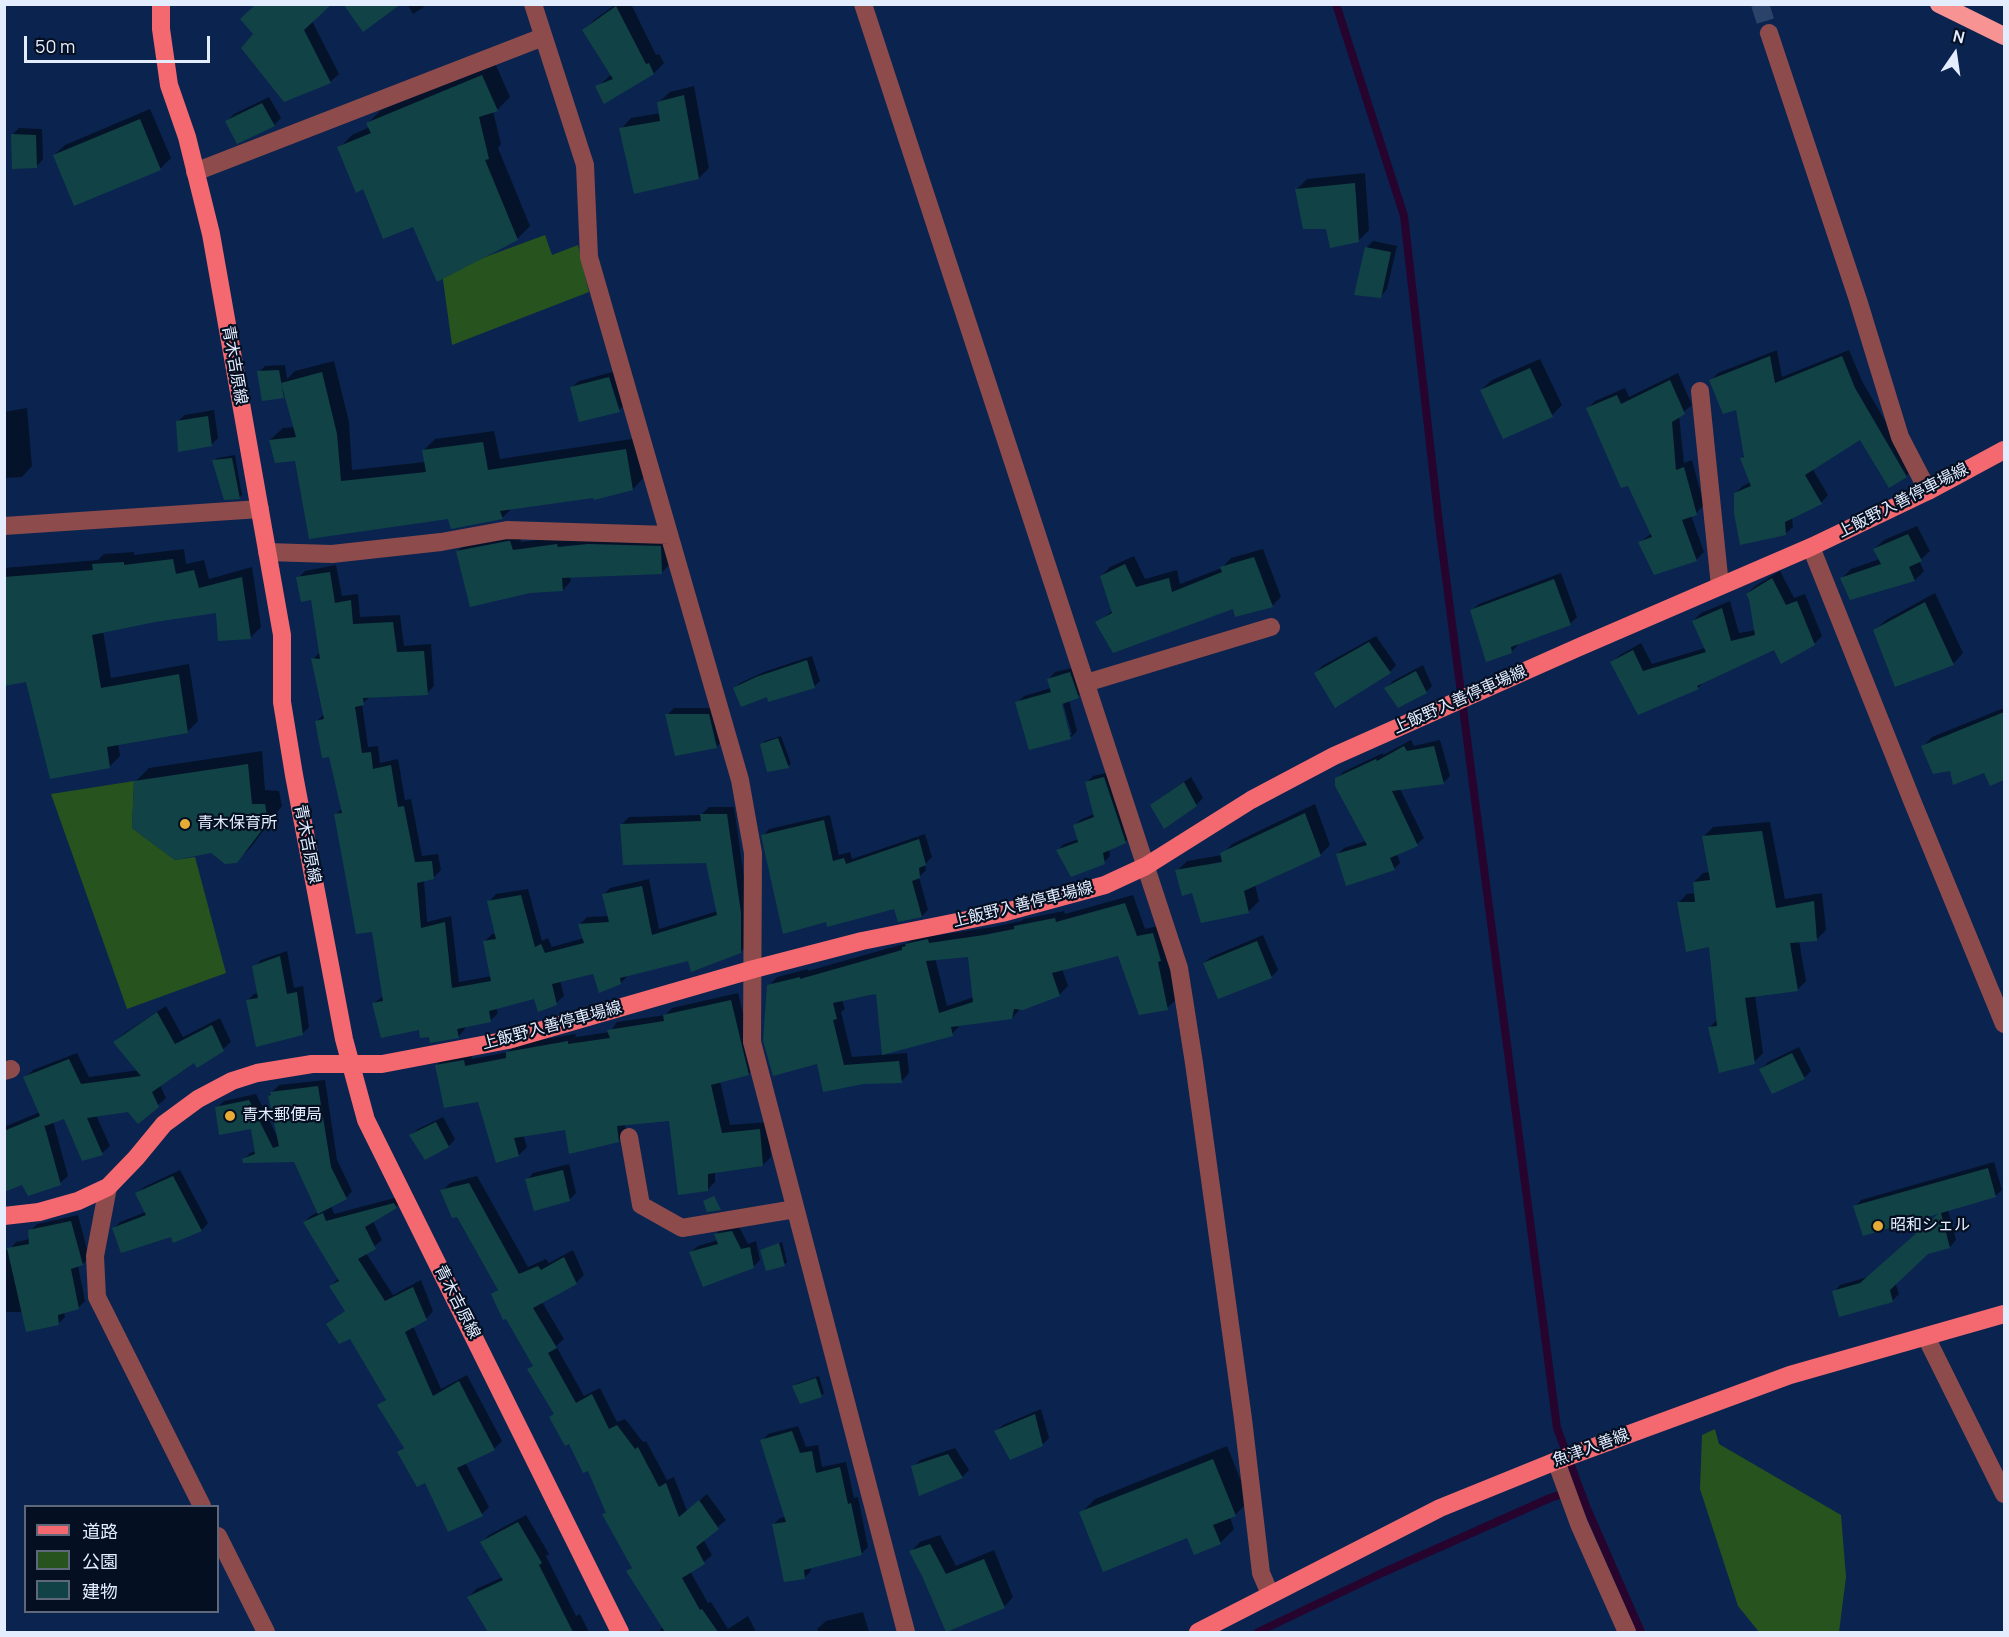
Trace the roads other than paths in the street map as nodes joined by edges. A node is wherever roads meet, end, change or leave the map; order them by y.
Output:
1 (161, 4) edge
2 (533, 4) edge
3 (862, 4) edge
4 (1939, 4) edge
5 (1769, 33) tunnel mouth
6 (2004, 36) edge
7 (543, 37) junction
8 (195, 172) junction
9 (1700, 390) dead end
10 (2004, 450) edge
11 (1928, 490) junction
12 (260, 509) junction
13 (4, 526) edge
14 (669, 535) junction
15 (1811, 547) junction
16 (267, 552) junction
17 (1720, 586) junction
18 (1271, 627) dead end
19 (1086, 683) junction
20 (1146, 866) junction
21 (754, 969) junction
22 (2004, 1024) edge
23 (352, 1065) junction
24 (629, 1137) dead end
25 (108, 1187) junction
26 (795, 1209) junction
27 (4, 1216) edge
28 (2004, 1314) edge
29 (1926, 1337) junction
30 (1556, 1461) junction
31 (2004, 1494) edge
32 (202, 1505) edge
33 (219, 1538) edge
34 (1270, 1594) junction
35 (266, 1632) edge
36 (620, 1632) edge
37 (906, 1632) edge
38 (1198, 1632) edge
39 (1627, 1632) edge

1 - 8 main road, 青木吉原線
2 - 7 street
3 - 19 street
4 - 6 highway
5 - 11 street
7 - 8 street
7 - 14 street
8 - 12 main road, 青木吉原線
9 - 17 street
10 - 11 main road, 上飯野入善停車場線
11 - 15 main road, 上飯野入善停車場線
12 - 13 street
12 - 16 main road, 青木吉原線
14 - 16 street
14 - 21 street
15 - 17 main road, 上飯野入善停車場線
15 - 22 street
16 - 23 main road, 青木吉原線
17 - 20 main road, 上飯野入善停車場線
18 - 19 street
19 - 20 street
20 - 21 main road, 上飯野入善停車場線
20 - 34 street
21 - 23 main road, 上飯野入善停車場線
21 - 26 street
23 - 25 main road, 上飯野入善停車場線
23 - 36 main road, 青木吉原線
24 - 26 street
25 - 27 main road, 上飯野入善停車場線
25 - 32 street
26 - 37 street
28 - 29 main road, 魚津入善線
29 - 30 main road, 魚津入善線
29 - 31 street
30 - 34 main road, 魚津入善線
30 - 39 street
33 - 35 street
34 - 38 main road, 魚津入善線

